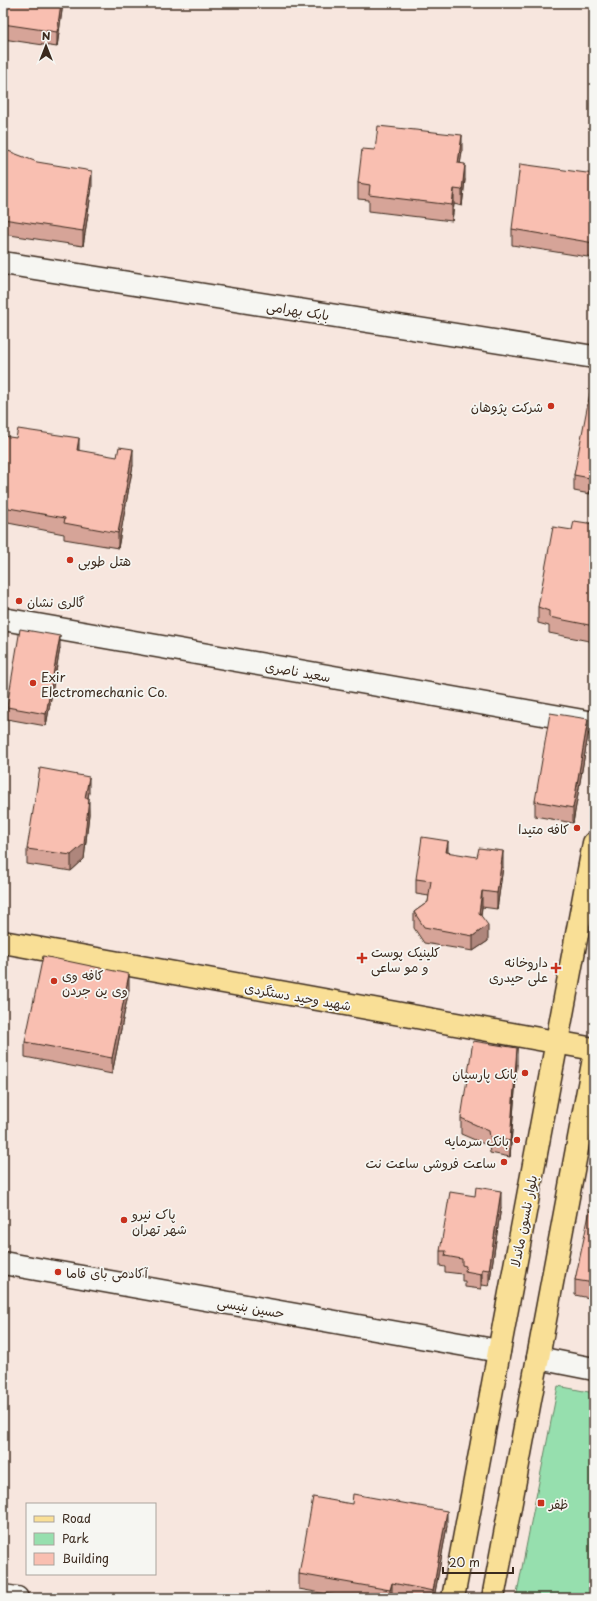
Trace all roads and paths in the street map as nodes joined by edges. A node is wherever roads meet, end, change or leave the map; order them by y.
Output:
1 (3, 263) edge
2 (594, 357) edge
3 (3, 618) edge
4 (594, 723) edge
5 (594, 843) edge
6 (3, 942) edge
7 (557, 1043) junction
8 (594, 1050) edge
9 (594, 1058) edge
10 (3, 1263) edge
11 (499, 1351) junction
12 (538, 1358) junction
13 (594, 1369) edge
14 (3, 1596) edge
15 (17, 1598) edge
16 (453, 1598) edge
17 (493, 1598) edge

1 - 2 street, بابک بهرامی
3 - 4 street, سعید ناصری
5 - 7 main road, بلوار نلسون ماندلا
6 - 7 main road, شهید وحید دستگردی
7 - 8 main road, شهید وحید دستگردی
7 - 11 main road, بلوار نلسون ماندلا
9 - 12 main road
10 - 11 street, حسین بنیسی
11 - 16 main road, بلوار نلسون ماندلا
12 - 13 street
12 - 17 main road
14 - 15 street

